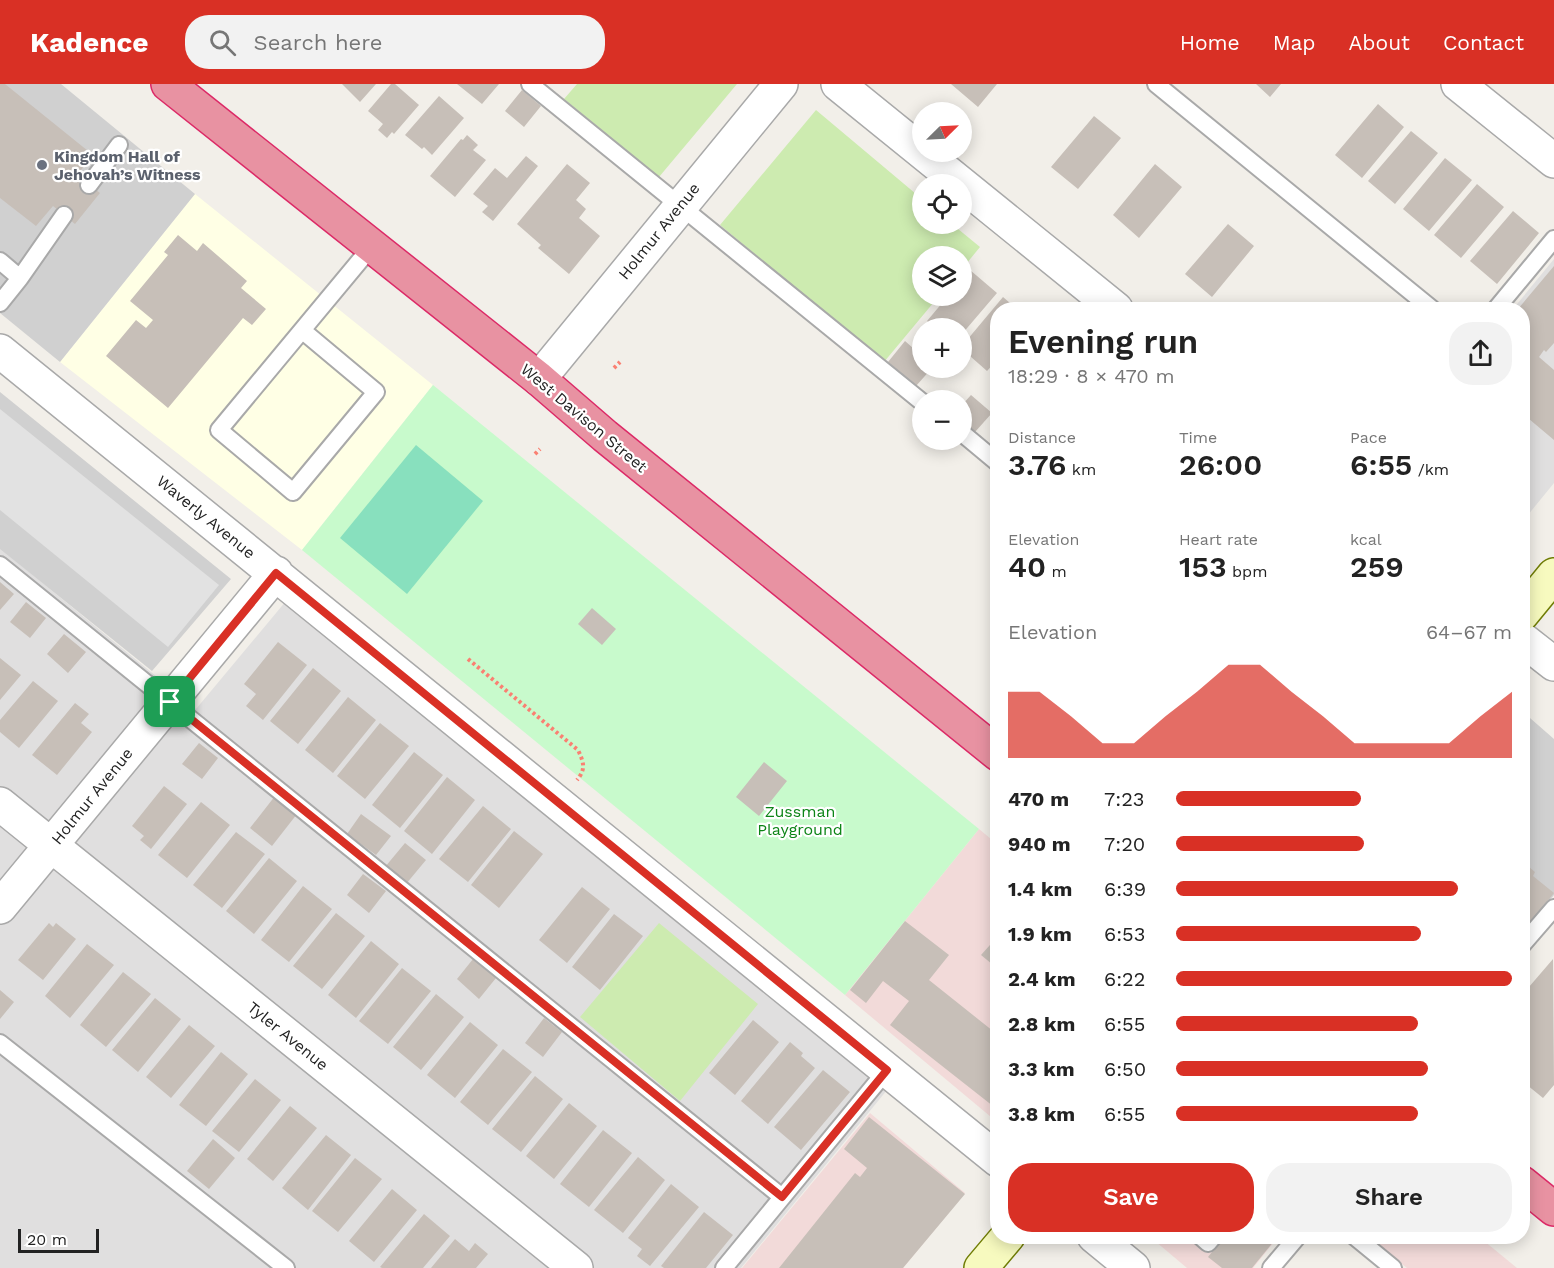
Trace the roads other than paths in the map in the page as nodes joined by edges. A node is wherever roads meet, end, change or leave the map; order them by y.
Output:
1 (168, 84) edge
2 (530, 84) edge
3 (781, 84) edge
4 (838, 84) edge
5 (1156, 84) edge
6 (1458, 84) edge
7 (119, 144) dead end
8 (1554, 161) edge
9 (89, 185) dead end
10 (680, 205) junction
11 (64, 215) dead end
12 (1554, 239) edge
13 (372, 246) junction
14 (0, 261) edge
15 (20, 278) junction
16 (1107, 302) edge
17 (1423, 302) edge
18 (1502, 302) edge
19 (0, 303) edge
20 (303, 331) junction
21 (0, 351) edge
22 (539, 379) junction
23 (912, 394) edge
24 (972, 441) edge
25 (990, 456) edge
26 (0, 564) edge
27 (276, 573) junction
28 (1554, 575) edge
29 (1530, 604) edge
30 (1530, 645) edge
31 (1554, 664) edge
32 (170, 702) junction
33 (990, 748) edge
34 (0, 804) edge
35 (51, 845) junction
36 (0, 907) edge
37 (1552, 914) edge
38 (1530, 937) edge
39 (0, 1043) edge
40 (887, 1070) junction
41 (990, 1154) edge
42 (1530, 1190) edge
43 (782, 1197) junction
44 (1554, 1209) edge
45 (1001, 1244) edge
46 (1104, 1244) edge
47 (1291, 1244) edge
48 (1364, 1244) edge
49 (286, 1268) edge
50 (576, 1268) edge
51 (724, 1268) edge
52 (981, 1268) edge
53 (1133, 1268) edge
54 (1271, 1268) edge
55 (1393, 1268) edge

1 - 13 highway, West Davison Street
2 - 10 lane
3 - 10 street, Holmur Avenue
4 - 16 street
5 - 17 lane
6 - 8 street
7 - 9 lane
10 - 22 street, Holmur Avenue
10 - 23 lane
11 - 15 lane
12 - 18 lane
13 - 20 lane
13 - 22 highway, West Davison Street
14 - 15 lane
15 - 19 lane
20 - 20 lane
21 - 27 street, Waverly Avenue
22 - 33 highway, West Davison Street
24 - 25 lane
26 - 32 lane
27 - 32 street, Holmur Avenue
27 - 40 street, Waverly Avenue
28 - 29 street
30 - 31 street
32 - 35 street, Holmur Avenue
32 - 43 lane
34 - 35 street, Tyler Avenue
35 - 36 street, Holmur Avenue
35 - 50 street, Tyler Avenue
37 - 38 lane
39 - 49 lane
40 - 41 street, Waverly Avenue
40 - 43 lane
42 - 44 highway
43 - 51 lane
45 - 52 street
46 - 53 street
47 - 54 lane
48 - 55 lane

